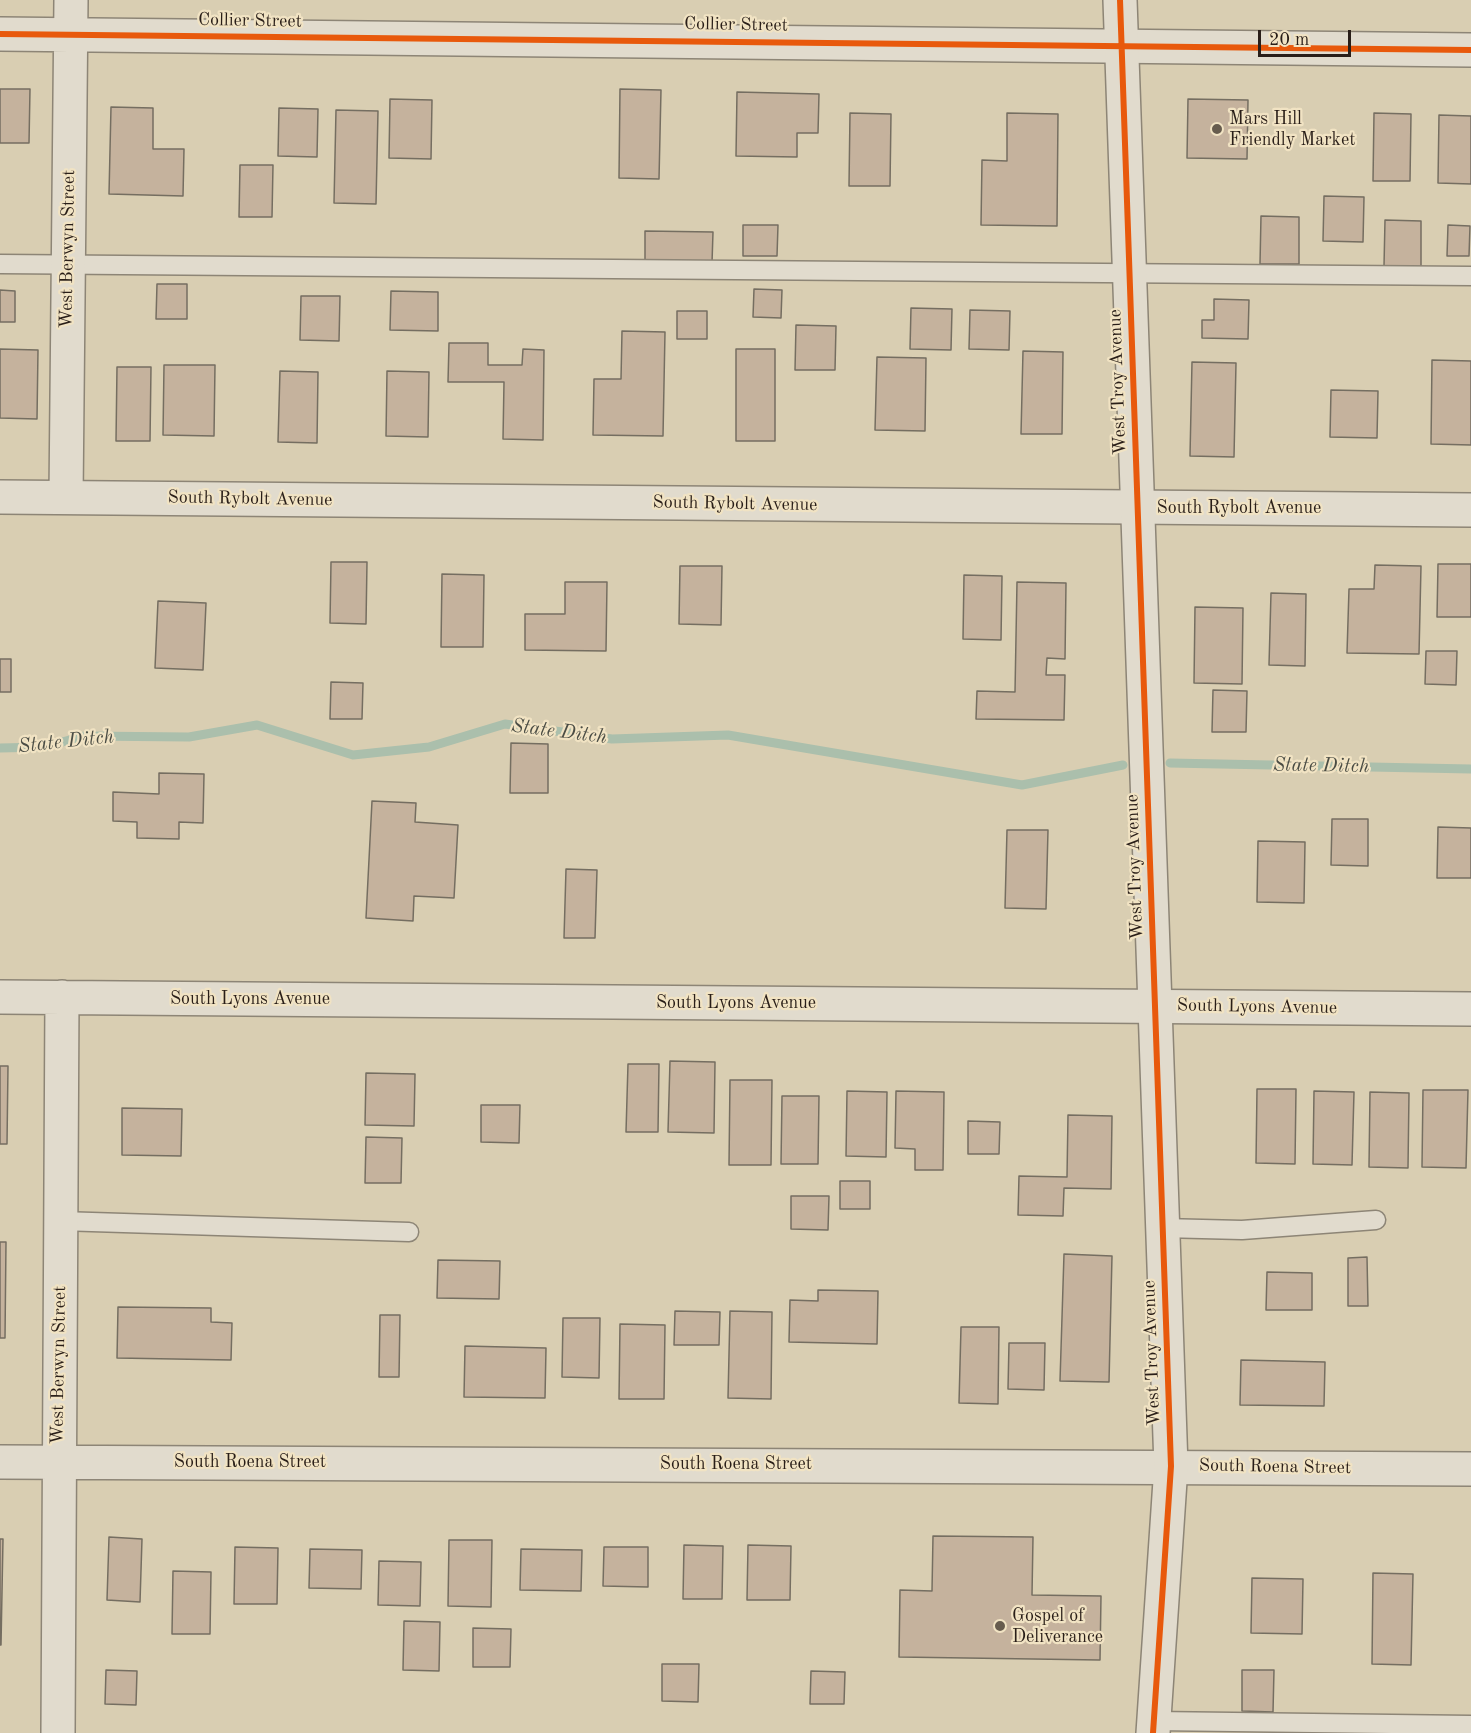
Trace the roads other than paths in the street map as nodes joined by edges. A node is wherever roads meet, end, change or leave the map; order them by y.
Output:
1 (71, 0) edge
2 (1120, 0) edge
3 (0, 34) edge
4 (70, 34) junction
5 (1121, 44) junction
6 (1471, 50) edge
7 (0, 264) edge
8 (68, 265) junction
9 (1129, 273) junction
10 (1471, 276) edge
11 (0, 497) edge
12 (66, 497) junction
13 (1137, 507) junction
14 (1471, 510) edge
15 (0, 997) edge
16 (62, 997) junction
17 (1155, 1006) junction
18 (1471, 1009) edge
19 (1376, 1220) dead end
20 (60, 1221) junction
21 (1162, 1227) junction
22 (409, 1232) dead end
23 (0, 1462) edge
24 (58, 1462) junction
25 (1171, 1466) junction
26 (1471, 1469) edge
27 (1471, 1725) edge
28 (1153, 1727) edge
29 (58, 1733) edge

1 - 4 street, West Berwyn Street
2 - 5 street, West Troy Avenue
3 - 4 street, Collier Street
4 - 5 street, Collier Street
4 - 8 street, West Berwyn Street
5 - 6 street, Collier Street
5 - 9 street, West Troy Avenue
7 - 8 lane
8 - 9 lane
8 - 12 street, West Berwyn Street
9 - 10 lane
9 - 13 street, West Troy Avenue
11 - 12 street, South Rybolt Avenue
12 - 13 street, South Rybolt Avenue
13 - 14 street, South Rybolt Avenue
13 - 17 street, West Troy Avenue
15 - 16 street, South Lyons Avenue
16 - 17 street, South Lyons Avenue
16 - 20 street, West Berwyn Street
17 - 18 street, South Lyons Avenue
17 - 21 street, West Troy Avenue
19 - 21 lane
20 - 22 lane
20 - 24 street, West Berwyn Street
21 - 25 street, West Troy Avenue
23 - 24 street, South Roena Street
24 - 25 street, South Roena Street
24 - 29 street, West Berwyn Street
25 - 26 street, South Roena Street
25 - 28 street, West Troy Avenue
27 - 28 lane

